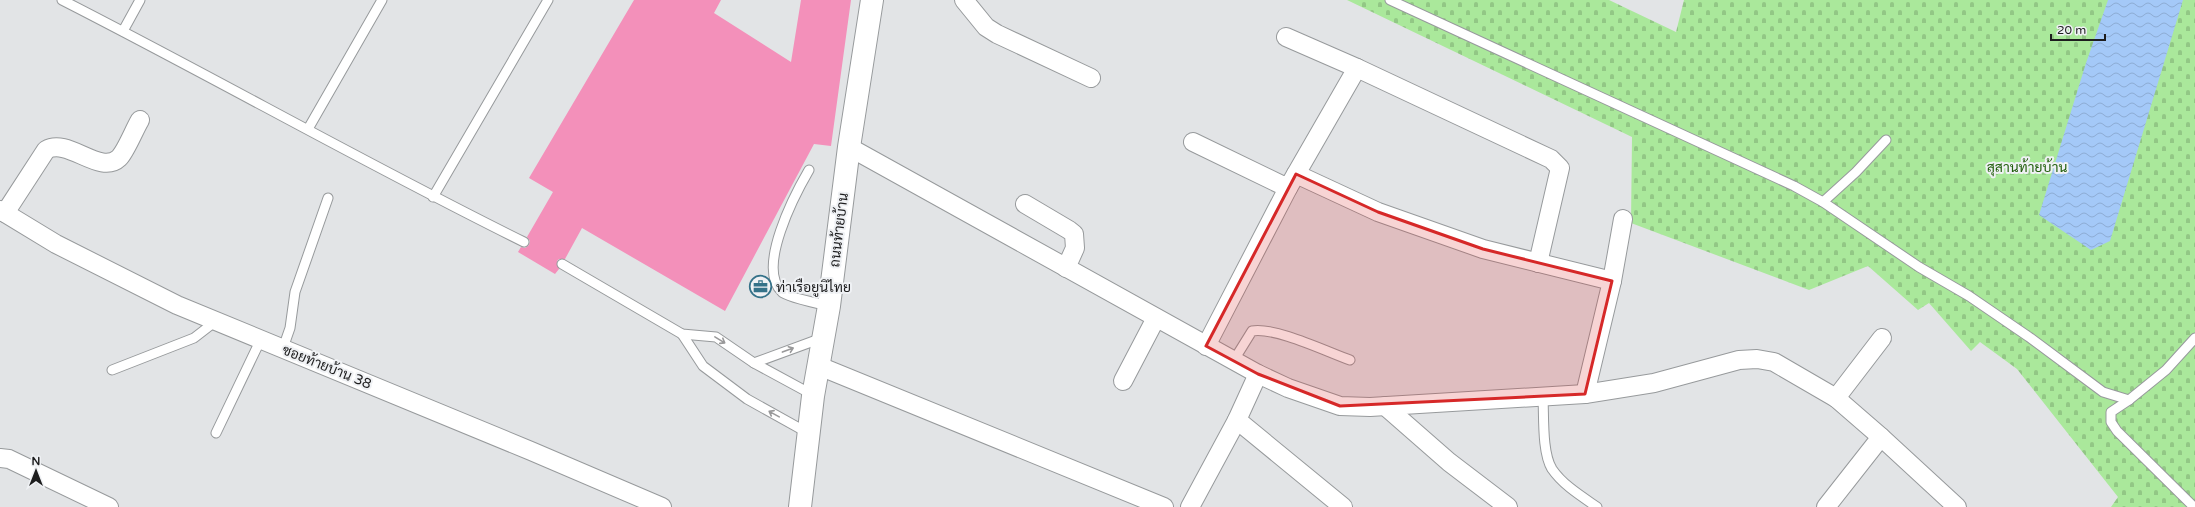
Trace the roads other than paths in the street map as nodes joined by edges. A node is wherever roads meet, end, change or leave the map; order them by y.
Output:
1 (62, 0) edge
2 (140, 0) edge
3 (382, 0) edge
4 (548, 0) edge
5 (872, 0) edge
6 (964, 0) edge
7 (1390, 0) edge
8 (123, 31) junction
9 (1286, 37) dead end
10 (1357, 68) junction
11 (1091, 78) dead end
12 (140, 120) dead end
13 (308, 129) junction
14 (1886, 140) dead end
15 (1193, 142) dead end
16 (849, 147) junction
17 (809, 170) dead end
18 (1292, 181) junction
19 (433, 197) junction
20 (328, 198) dead end
21 (1823, 202) junction
22 (1025, 204) dead end
23 (3, 211) edge
24 (1623, 219) dead end
25 (524, 242) dead end
26 (1538, 263) junction
27 (562, 264) dead end
28 (1066, 268) junction
29 (1612, 281) junction
30 (829, 306) junction
31 (1156, 318) junction
32 (216, 321) junction
33 (682, 334) junction
34 (823, 337) junction
35 (1882, 338) dead end
36 (2195, 338) edge
37 (261, 340) junction
38 (1206, 346) junction
39 (283, 348) junction
40 (1234, 360) junction
41 (1350, 360) dead end
42 (754, 363) junction
43 (819, 366) junction
44 (112, 370) dead end
45 (1258, 374) junction
46 (1123, 381) dead end
47 (1585, 394) junction
48 (813, 396) junction
49 (1543, 398) junction
50 (1836, 398) junction
51 (2129, 400) junction
52 (1384, 406) junction
53 (1237, 420) junction
54 (216, 433) dead end
55 (808, 433) junction
56 (1881, 437) junction
57 (0, 458) edge
58 (109, 507) edge
59 (662, 507) edge
60 (800, 507) edge
61 (1164, 507) edge
62 (1190, 507) edge
63 (1343, 507) edge
64 (1508, 507) edge
65 (1597, 507) edge
66 (1826, 507) edge
67 (1957, 507) edge
68 (2194, 507) edge

1 - 8 lane
2 - 8 lane
3 - 13 lane
4 - 19 lane
5 - 16 street, ถนนท้ายบ้าน
6 - 11 street
7 - 21 lane
8 - 13 lane
9 - 10 street
10 - 18 street
10 - 26 street
12 - 23 street
13 - 19 lane
14 - 21 lane
15 - 18 street
16 - 28 street
16 - 30 street, ถนนท้ายบ้าน
17 - 30 lane
18 - 26 street
18 - 38 street
19 - 25 lane
20 - 39 lane
21 - 51 lane
22 - 28 street
23 - 32 street, ซอยท้ายบ้าน 38
24 - 29 street
26 - 29 street
27 - 33 lane
28 - 31 street
29 - 47 street
30 - 34 street, ถนนท้ายบ้าน
31 - 38 street
31 - 46 street
32 - 37 street, ซอยท้ายบ้าน 38
32 - 44 lane
33 -> 42 lane
55 -> 33 lane
42 -> 34 lane
34 - 43 street, ถนนท้ายบ้าน
35 - 50 street
36 - 51 lane
37 - 39 street, ซอยท้ายบ้าน 38
37 - 54 lane
38 - 40 street
39 - 59 street, ซอยท้ายบ้าน 38
40 - 41 lane
40 - 45 street
42 - 48 lane
43 - 48 street, ถนนท้ายบ้าน
43 - 61 street
45 - 52 street
45 - 53 street
47 - 49 street
47 - 50 street
48 - 55 street, ถนนท้ายบ้าน
49 - 52 street
49 - 65 lane
50 - 56 street
51 - 68 lane
52 - 64 street
53 - 62 street
53 - 63 street
55 - 60 street, ถนนท้ายบ้าน
56 - 66 street
56 - 67 street
57 - 58 street

